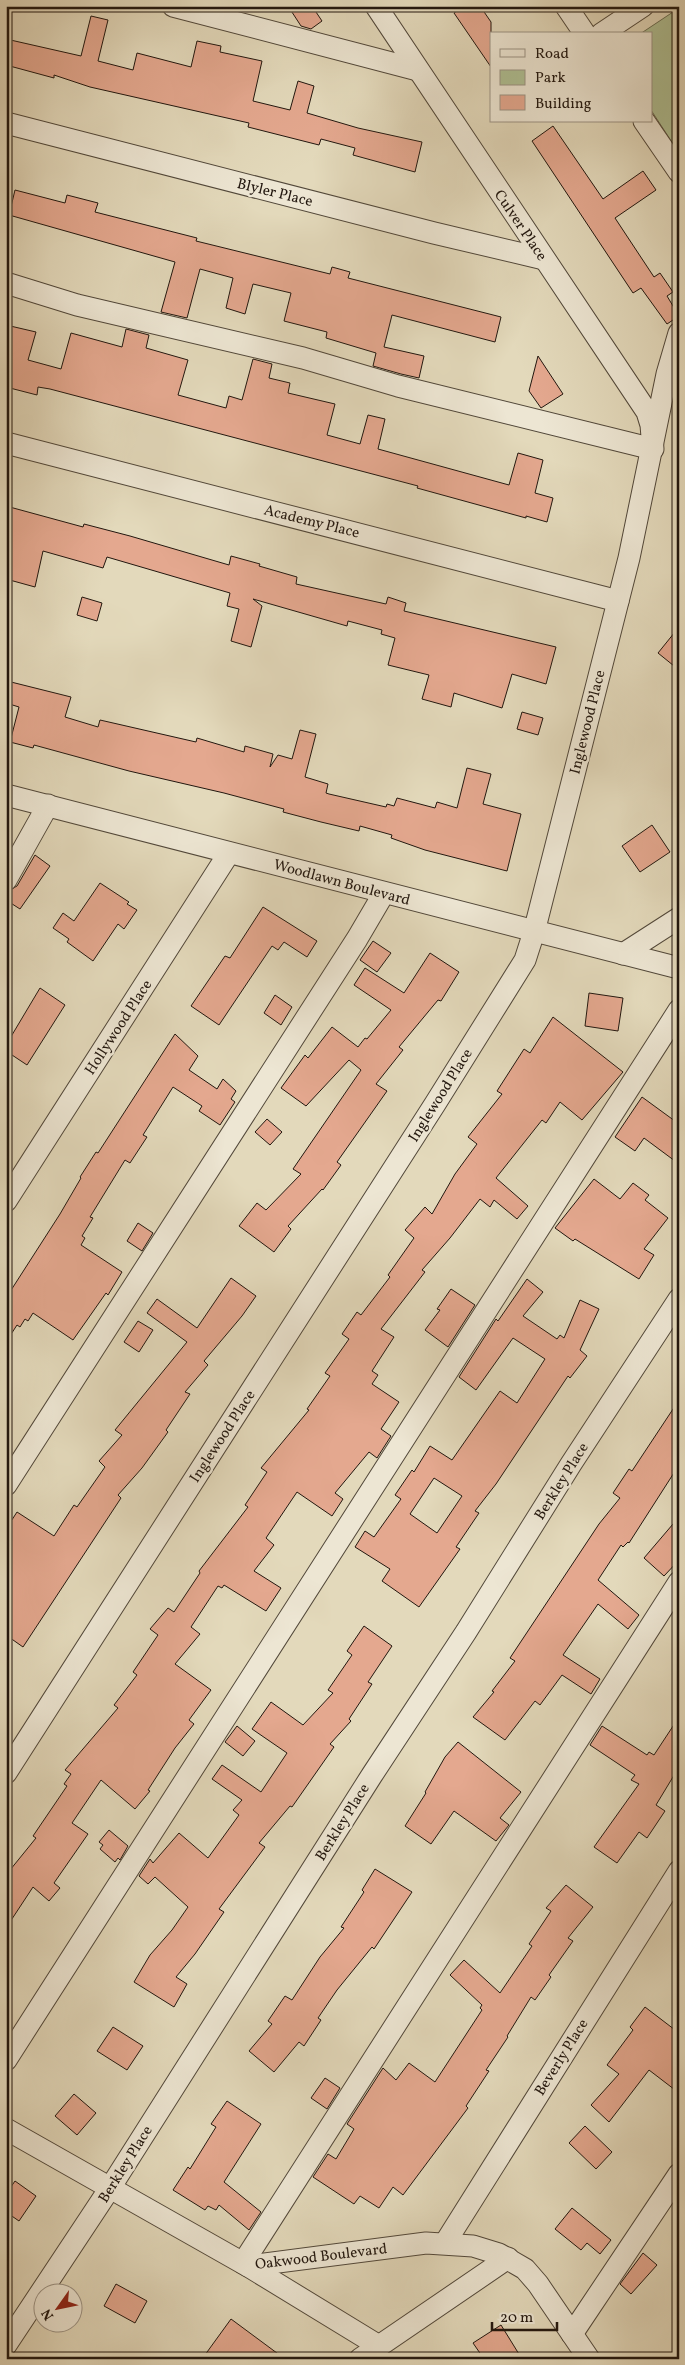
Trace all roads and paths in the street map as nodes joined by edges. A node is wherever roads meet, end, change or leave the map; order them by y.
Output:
1 (174, 6) edge
2 (376, 6) edge
3 (566, 6) edge
4 (643, 6) edge
5 (584, 32) edge
6 (605, 32) edge
7 (418, 70) junction
8 (645, 122) edge
9 (6, 123) edge
10 (679, 172) edge
11 (544, 259) junction
12 (6, 283) edge
13 (679, 333) edge
14 (6, 443) edge
15 (653, 449) junction
16 (618, 601) junction
17 (6, 795) edge
18 (48, 805) junction
19 (229, 853) junction
20 (6, 880) edge
21 (384, 893) junction
22 (679, 918) edge
23 (534, 932) junction
24 (623, 954) junction
25 (679, 968) edge
26 (679, 1010) edge
27 (6, 1201) edge
28 (679, 1299) edge
29 (6, 1485) edge
30 (679, 1582) edge
31 (6, 1773) edge
32 (679, 1871) edge
33 (6, 2060) edge
34 (6, 2129) edge
35 (679, 2174) edge
36 (110, 2188) junction
37 (445, 2243) junction
38 (508, 2258) junction
39 (246, 2264) junction
40 (572, 2334) junction
41 (6, 2346) edge
42 (379, 2346) junction
43 (360, 2359) edge
44 (589, 2359) edge

1 - 7 street
2 - 7 street, Culver Place
3 - 5 street
4 - 6 street
7 - 11 street, Culver Place
8 - 10 street
9 - 11 street, Blyler Place
11 - 15 street, Culver Place
12 - 15 street
13 - 15 street, Inglewood Place
14 - 16 street, Academy Place
15 - 16 street, Inglewood Place
16 - 23 street, Inglewood Place
17 - 18 street, Woodlawn Boulevard
18 - 19 street, Woodlawn Boulevard
18 - 20 street
19 - 21 street, Woodlawn Boulevard
19 - 27 street, Hollywood Place
21 - 23 street, Woodlawn Boulevard
21 - 29 street
22 - 24 street
23 - 24 street, Woodlawn Boulevard
23 - 31 street, Inglewood Place
24 - 25 street, Woodlawn Boulevard
26 - 33 street
28 - 36 street, Berkley Place
30 - 39 street
32 - 37 street, Beverly Place
34 - 36 street, Oakwood Boulevard
35 - 40 street
36 - 39 street, Oakwood Boulevard
36 - 41 street, Berkley Place
37 - 38 street, Oakwood Boulevard
37 - 39 street, Oakwood Boulevard
38 - 40 street, Oakwood Boulevard
38 - 42 street
39 - 42 street
40 - 44 street, Oakwood Boulevard
42 - 43 street

